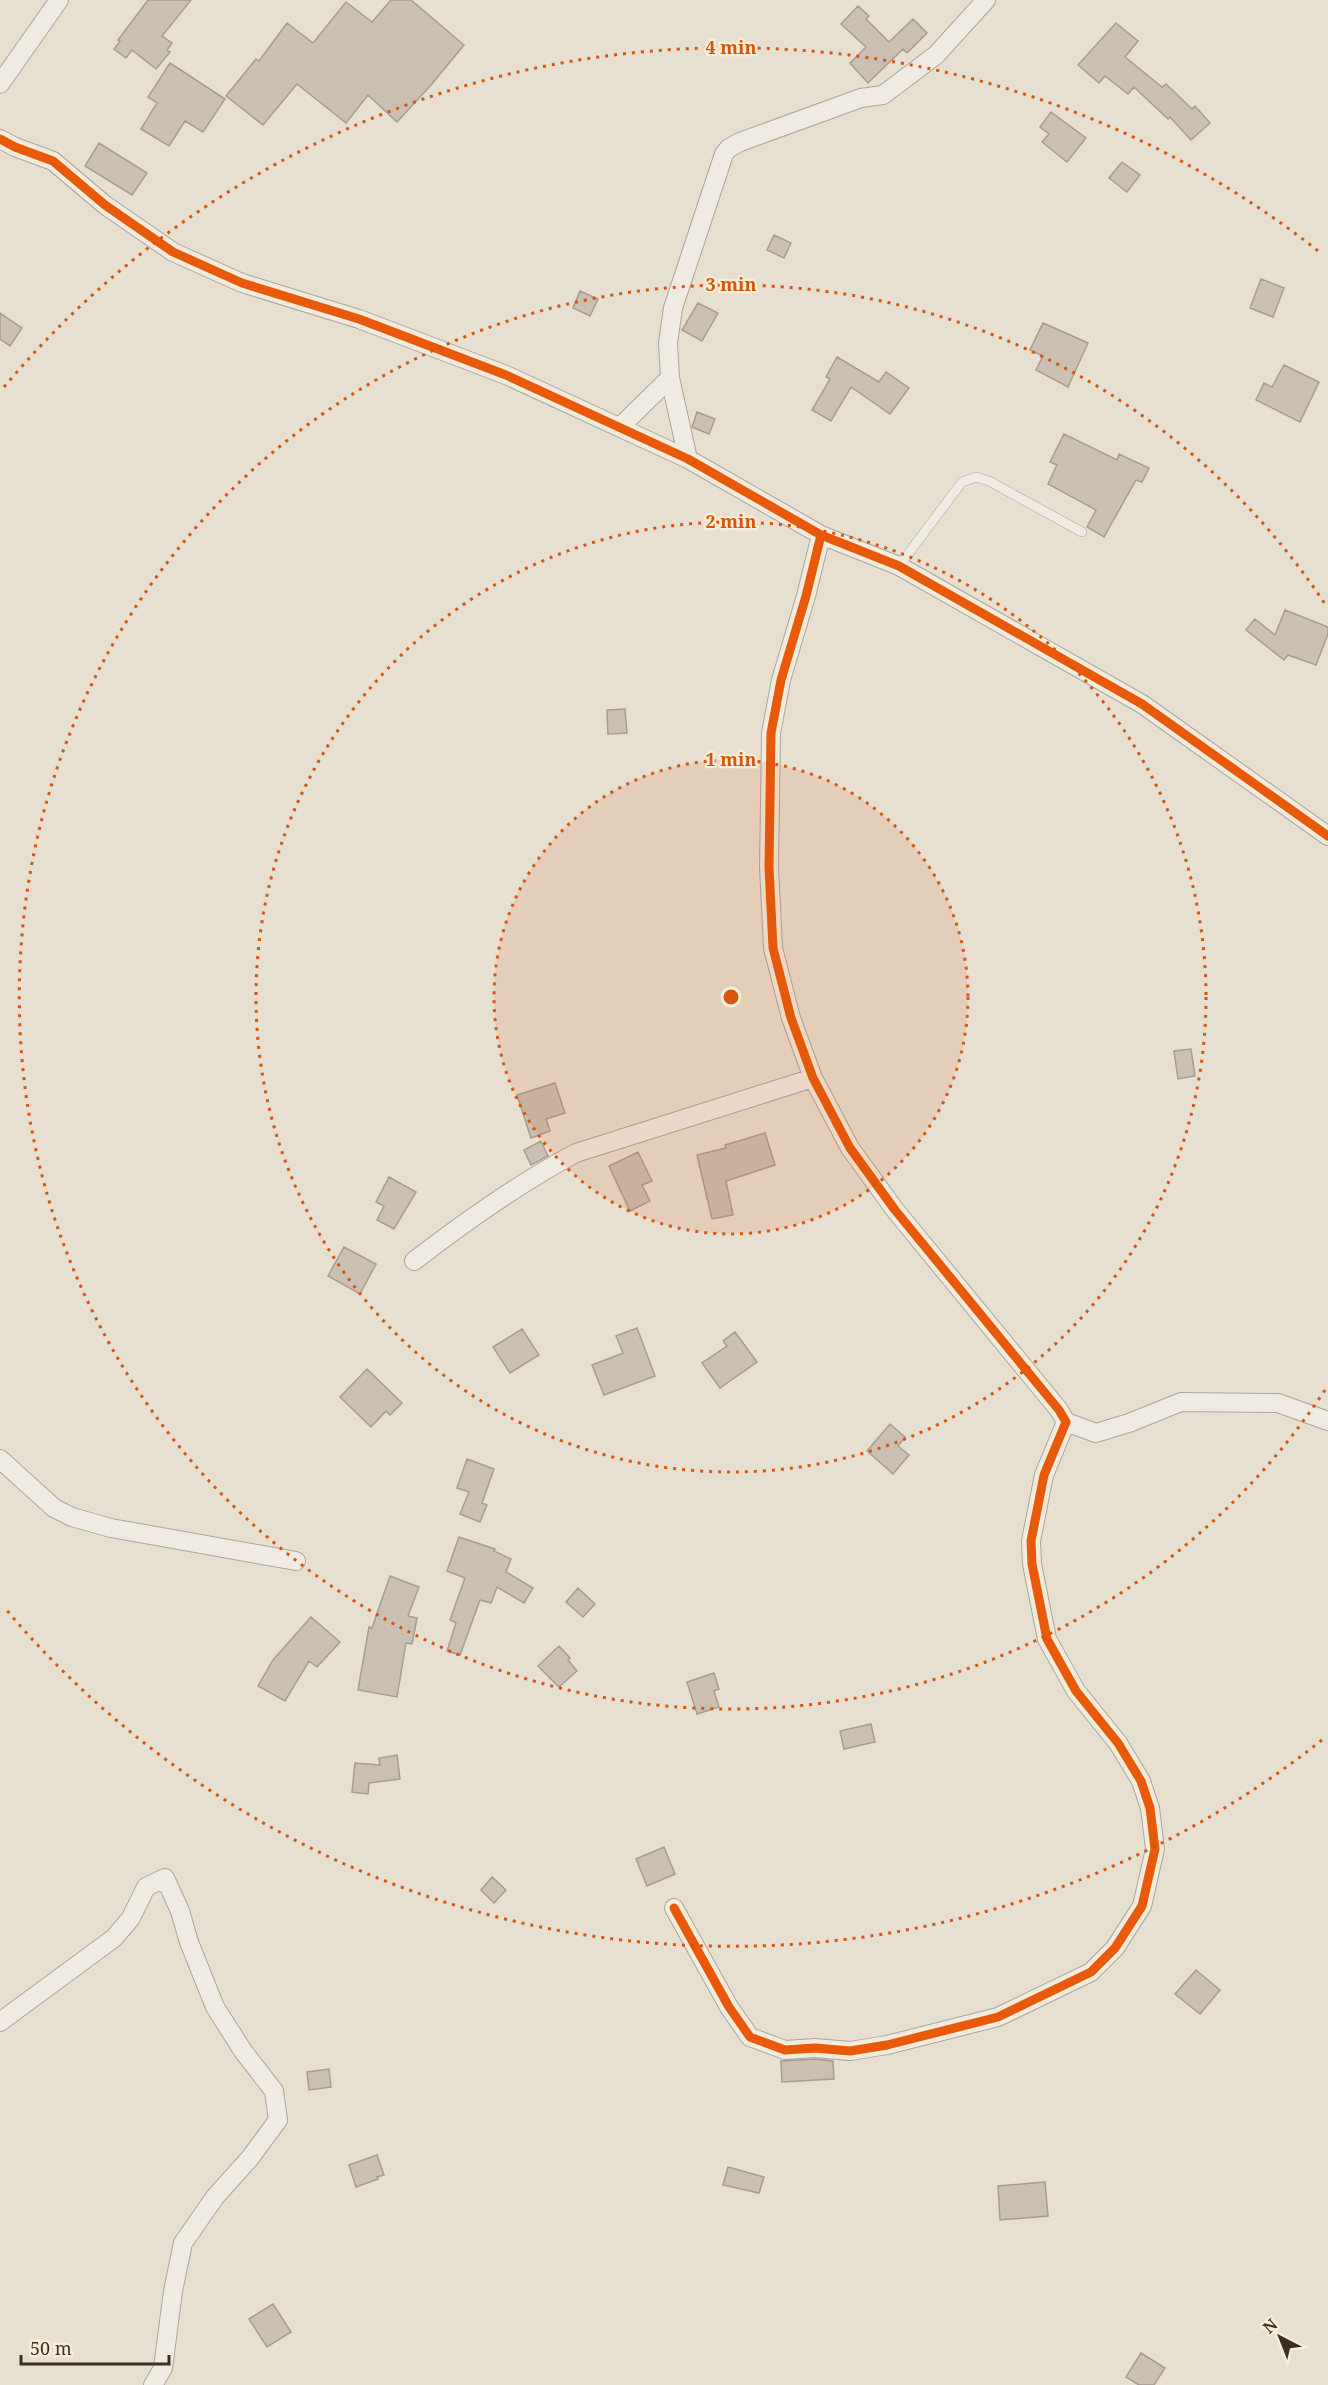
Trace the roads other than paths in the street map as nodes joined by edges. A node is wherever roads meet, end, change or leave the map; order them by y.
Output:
1 (58, 0) edge
2 (986, 0) edge
3 (0, 84) edge
4 (0, 139) edge
5 (670, 378) junction
6 (620, 427) junction
7 (688, 459) junction
8 (1082, 532) dead end
9 (821, 535) junction
10 (899, 566) junction
11 (1328, 836) edge
12 (813, 1078) junction
13 (414, 1261) dead end
14 (1328, 1421) edge
15 (1066, 1422) junction
16 (0, 1459) edge
17 (296, 1561) dead end
18 (674, 1908) dead end
19 (0, 2022) edge
20 (153, 2385) edge

1 - 3 street
2 - 5 street
4 - 6 street
5 - 6 street
5 - 7 street
6 - 7 street
7 - 9 street
8 - 10 lane
9 - 10 street
9 - 12 street
10 - 11 street
12 - 13 street
12 - 15 street
14 - 15 street
15 - 18 street
16 - 17 street
19 - 20 street

